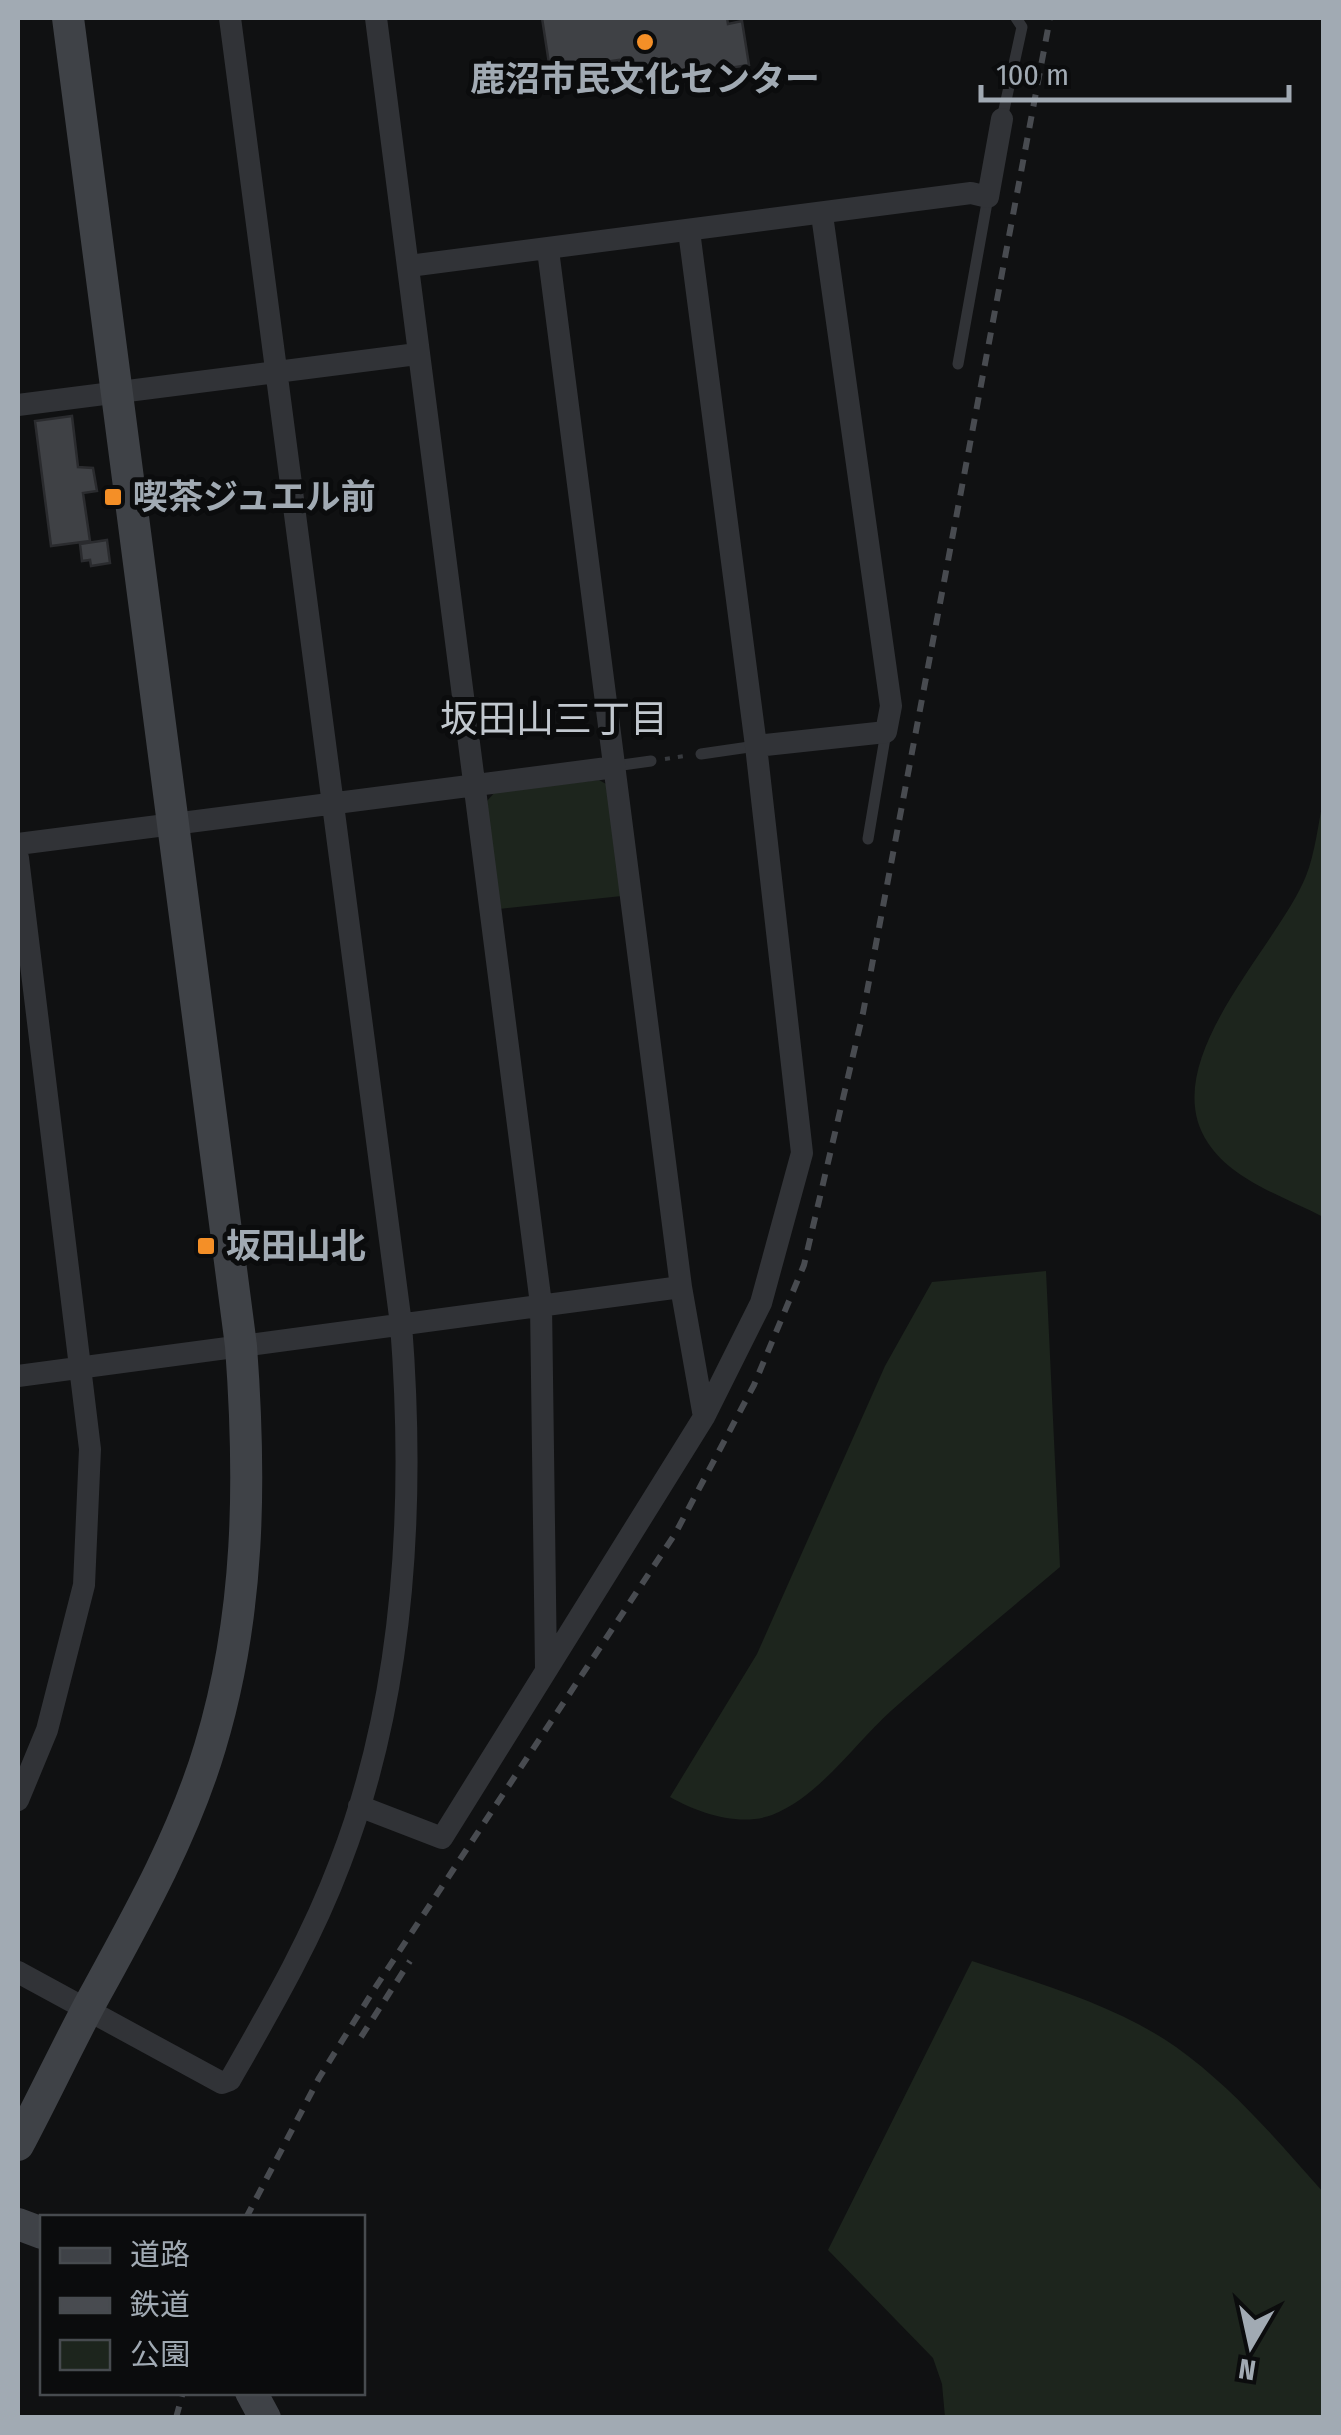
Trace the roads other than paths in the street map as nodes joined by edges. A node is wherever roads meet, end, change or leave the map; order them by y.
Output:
1 (68, 18) edge
2 (230, 18) edge
3 (376, 18) edge
4 (1016, 18) edge
5 (1002, 119) joint
6 (988, 196) junction
7 (822, 215) junction
8 (689, 231) junction
9 (548, 250) junction
10 (410, 266) junction
11 (417, 354) junction
12 (958, 364) dead end
13 (277, 369) junction
14 (118, 390) junction
15 (18, 405) edge
16 (886, 732) junction
17 (756, 746) junction
18 (701, 754) road end
19 (650, 762) road end
20 (615, 766) junction
21 (476, 786) junction
22 (333, 803) junction
23 (172, 826) junction
24 (868, 839) dead end
25 (18, 844) edge
26 (18, 858) edge
27 (681, 1287) junction
28 (541, 1304) junction
29 (401, 1324) junction
30 (241, 1346) junction
31 (82, 1366) junction
32 (18, 1376) edge
33 (704, 1417) junction
34 (546, 1669) junction
35 (18, 1800) edge
36 (360, 1806) junction
37 (18, 1972) edge
38 (87, 2010) junction
39 (22, 2128) edge
40 (253, 2395) edge
41 (266, 2418) edge

1 - 14 street
2 - 13 street
3 - 10 street
4 - 5 lane
5 - 6 street
6 - 7 street
6 - 12 lane
7 - 8 street
7 - 16 street
8 - 9 street
8 - 17 street
9 - 10 street
9 - 20 street
10 - 11 street
11 - 13 street
11 - 21 street
13 - 14 street
13 - 22 street
14 - 15 street
14 - 23 street
16 - 17 street
16 - 24 lane
17 - 18 lane
17 - 33 street
19 - 20 lane
20 - 21 street
20 - 27 street
21 - 22 street
21 - 28 street
22 - 23 street
22 - 29 street
23 - 25 street
23 - 30 street
26 - 31 street
27 - 28 street
27 - 33 street
28 - 29 street
28 - 34 street
29 - 30 street
29 - 36 street
30 - 31 street
30 - 38 street
31 - 32 street
31 - 35 street
33 - 34 street
34 - 36 street
36 - 38 street
37 - 38 street
38 - 39 street
40 - 41 street

